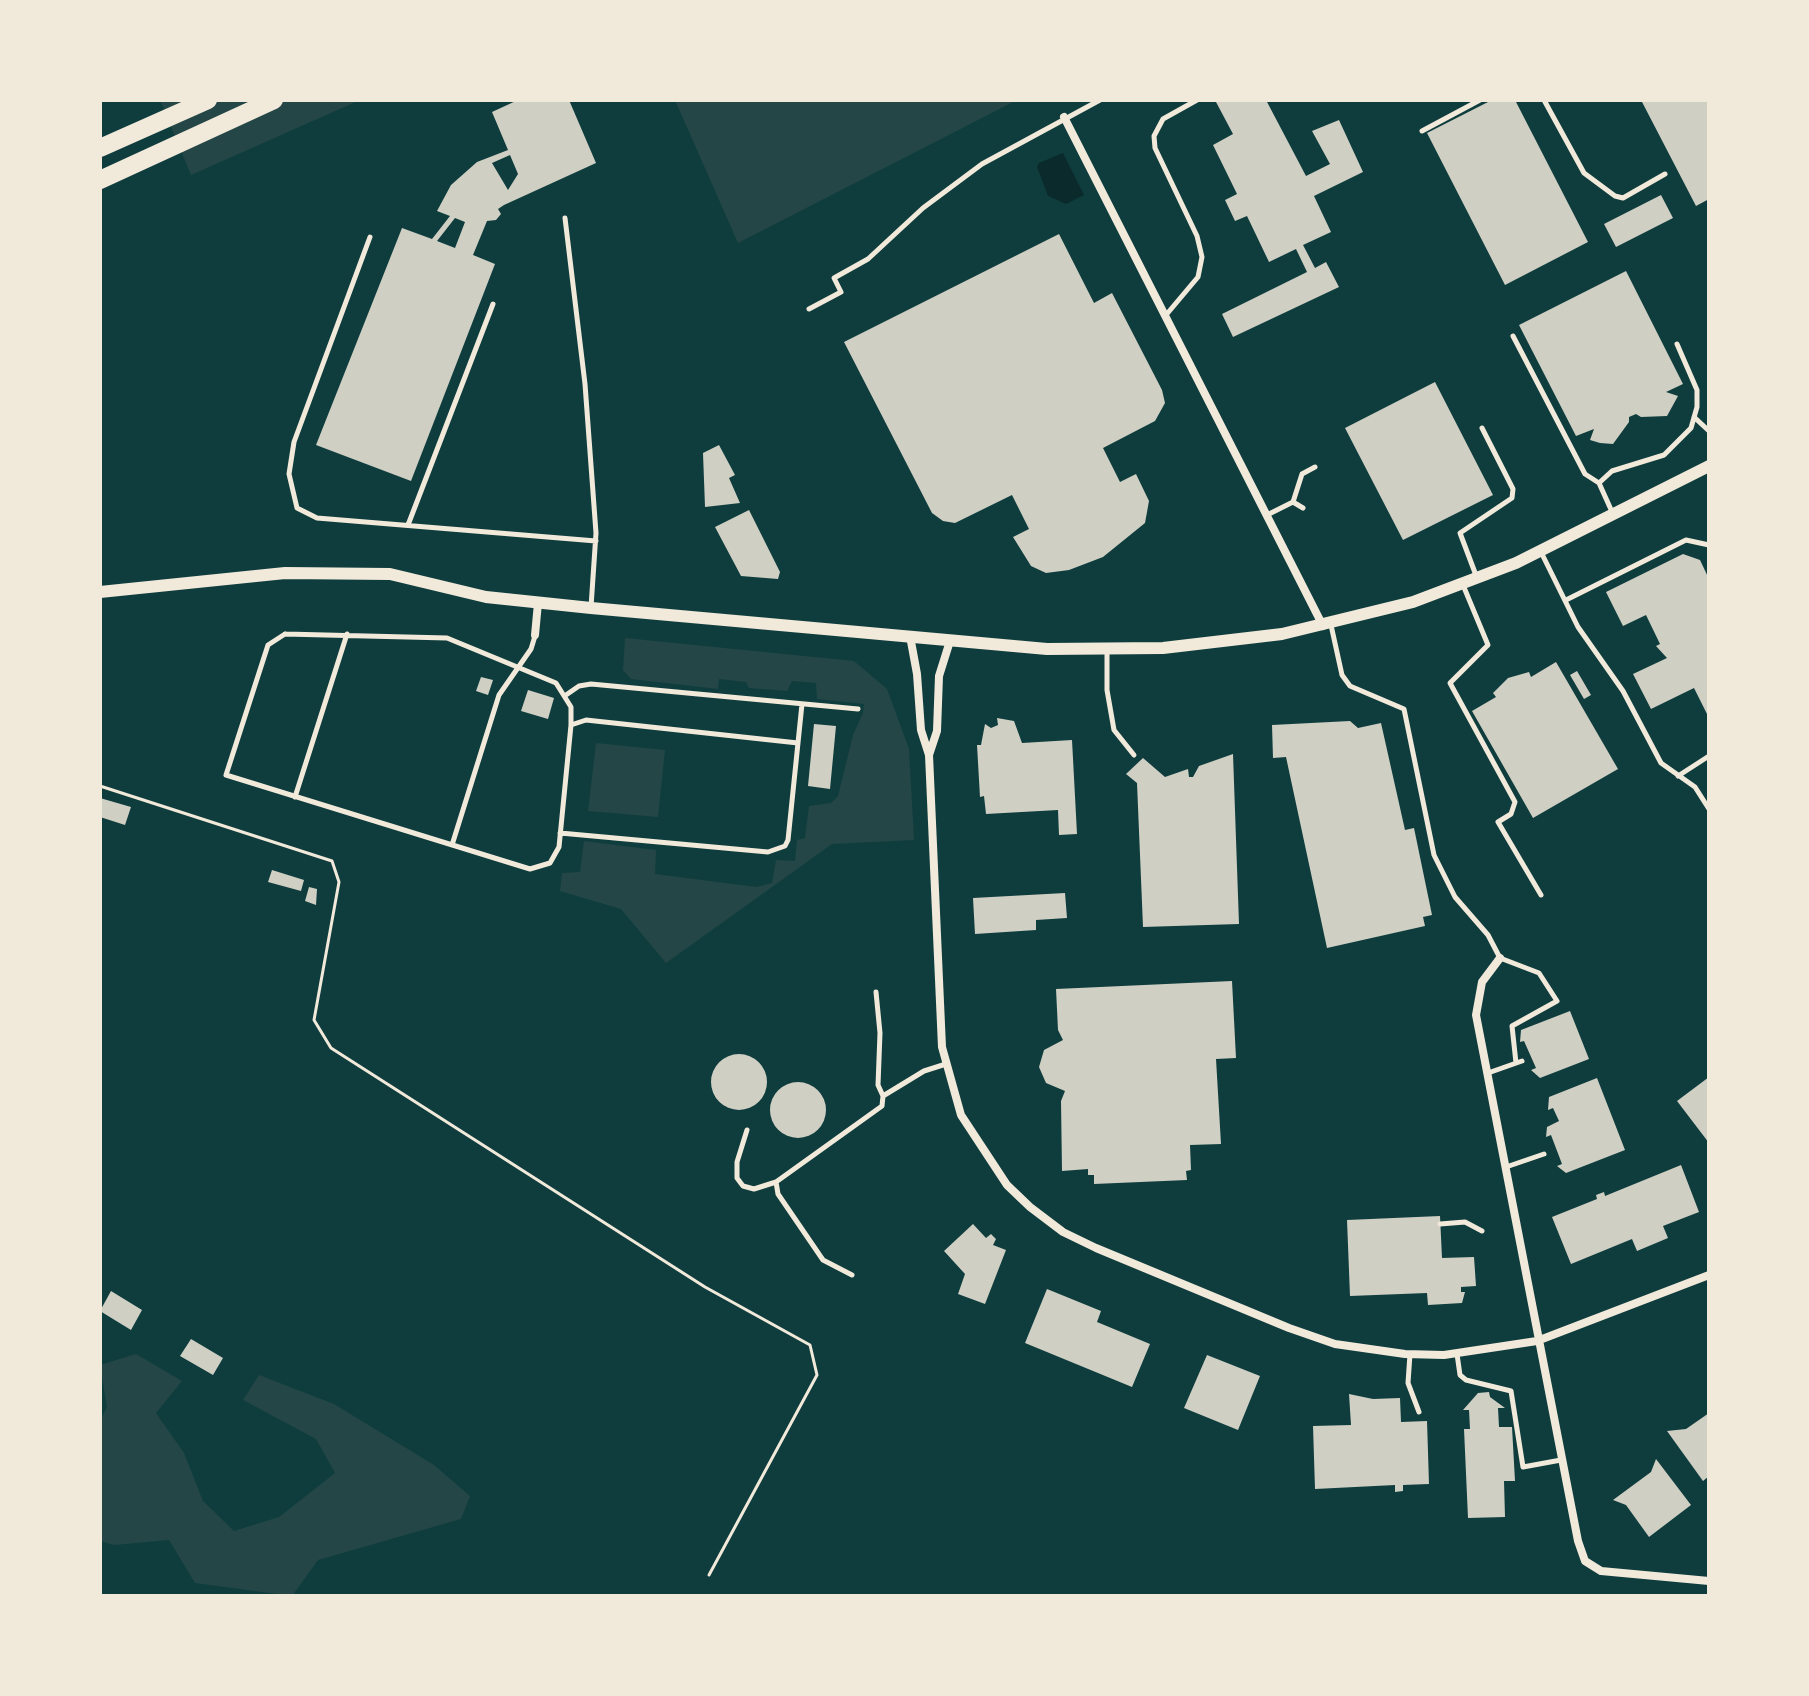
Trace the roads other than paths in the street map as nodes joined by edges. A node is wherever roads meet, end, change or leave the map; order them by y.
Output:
1 (208, 100) edge
2 (274, 100) edge
3 (1100, 100) edge
4 (1197, 100) edge
5 (1480, 100) edge
6 (1544, 100) edge
7 (1064, 117) junction
8 (1422, 131) dead end
9 (100, 148) edge
10 (1665, 174) dead end
11 (100, 180) edge
12 (565, 218) dead end
13 (370, 237) dead end
14 (493, 304) dead end
15 (809, 309) dead end
16 (1166, 316) junction
17 (1513, 336) dead end
18 (1677, 344) dead end
19 (1694, 417) junction
20 (1482, 428) dead end
21 (1709, 431) edge
22 (1315, 467) dead end
23 (1707, 472) edge
24 (1599, 483) junction
25 (1293, 502) junction
26 (1303, 508) dead end
27 (1613, 514) junction
28 (1267, 515) junction
29 (408, 525) junction
30 (596, 541) junction
31 (1709, 545) edge
32 (1541, 551) junction
33 (1477, 579) junction
34 (1463, 584) junction
35 (100, 592) edge
36 (1566, 600) junction
37 (538, 603) junction
38 (591, 608) junction
39 (1327, 625) junction
40 (347, 634) junction
41 (535, 635) joint
42 (910, 636) junction
43 (950, 641) junction
44 (1107, 651) junction
45 (520, 666) junction
46 (566, 695) junction
47 (802, 704) junction
48 (858, 709) dead end
49 (571, 725) junction
50 (798, 743) junction
51 (929, 755) junction
52 (1134, 755) dead end
53 (1709, 756) edge
54 (1678, 776) junction
55 (295, 797) junction
56 (1709, 809) edge
57 (560, 833) junction
58 (452, 845) junction
59 (1541, 895) dead end
60 (1500, 958) junction
61 (876, 992) dead end
62 (946, 1064) junction
63 (1488, 1073) junction
64 (883, 1096) junction
65 (747, 1130) dead end
66 (1544, 1154) dead end
67 (1506, 1167) junction
68 (776, 1182) junction
69 (1440, 1224) dead end
70 (1482, 1231) dead end
71 (852, 1275) dead end
72 (1709, 1275) edge
73 (1537, 1341) junction
74 (1410, 1354) junction
75 (1457, 1354) junction
76 (1419, 1412) dead end
77 (1561, 1460) junction
78 (1709, 1581) edge

1 - 9 highway
2 - 11 highway
3 - 7 lane
4 - 16 lane
5 - 8 lane
6 - 10 lane
7 - 15 lane
7 - 16 street
12 - 30 lane
13 - 29 lane
14 - 29 lane
16 - 28 street
17 - 24 lane
18 - 19 lane
19 - 21 lane
19 - 24 lane
20 - 33 lane
22 - 25 lane
23 - 27 street
24 - 27 lane
25 - 26 lane
25 - 28 lane
27 - 32 street
28 - 39 street
29 - 30 lane
30 - 38 lane
31 - 36 lane
32 - 33 street
32 - 36 lane
33 - 34 street
34 - 39 street
34 - 59 lane
35 - 37 street
36 - 54 lane
37 - 38 street
37 - 41 street
38 - 42 street
39 - 44 street
39 - 60 lane
40 - 45 lane
40 - 55 lane
40 - 55 lane
41 - 45 lane
42 - 43 street
42 - 51 street
43 - 44 street
43 - 51 street
44 - 52 lane
45 - 46 lane
45 - 58 lane
46 - 47 lane
46 - 49 lane
47 - 48 lane
47 - 50 lane
49 - 50 lane
49 - 57 lane
50 - 57 lane
51 - 62 street
53 - 54 lane
54 - 56 lane
55 - 58 lane
57 - 58 lane
60 - 63 street
60 - 63 lane
61 - 64 lane
62 - 64 lane
62 - 74 street
63 - 67 street
64 - 68 lane
65 - 68 lane
66 - 67 lane
67 - 73 street
68 - 71 lane
69 - 70 lane
72 - 73 street
73 - 75 street
73 - 77 street
74 - 75 street
74 - 76 lane
75 - 77 lane
77 - 78 street

